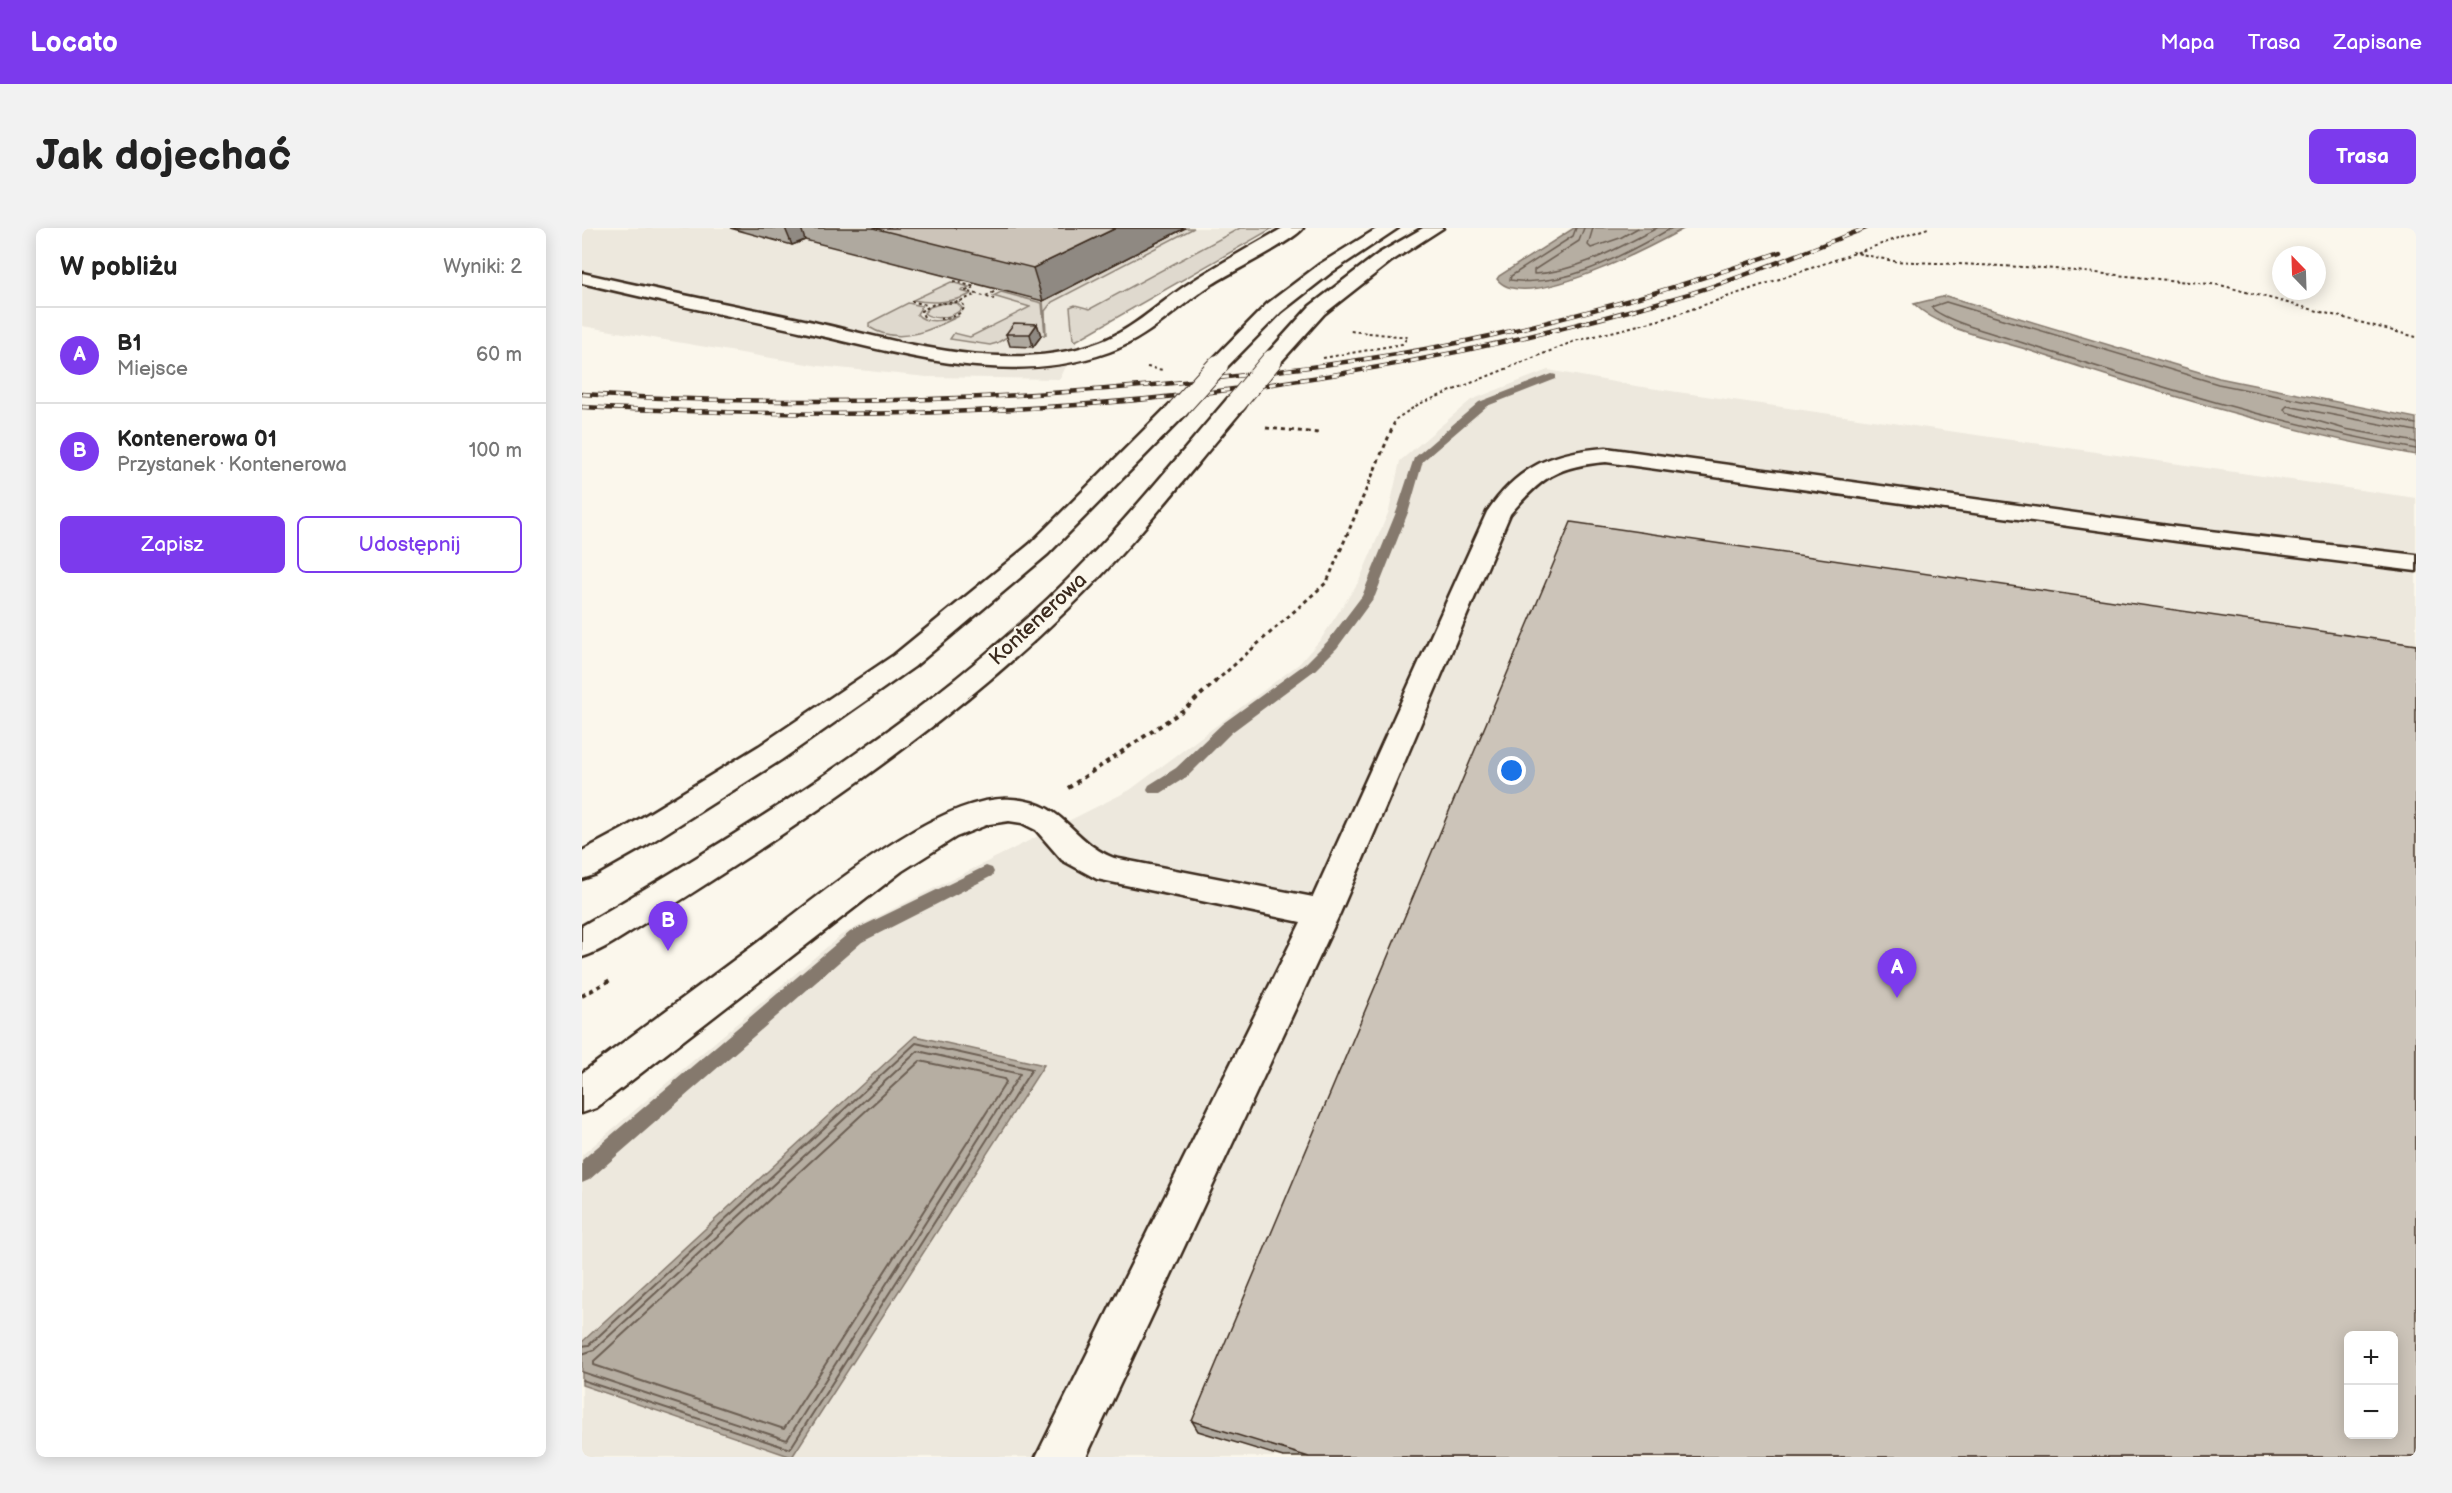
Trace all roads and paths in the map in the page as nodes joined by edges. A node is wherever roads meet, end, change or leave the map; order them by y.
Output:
1 (1295, 228) edge
2 (1390, 228) edge
3 (1435, 228) edge
4 (1928, 228) edge
5 (1852, 252) junction
6 (582, 278) edge
7 (953, 281) edge
8 (996, 291) edge
9 (977, 294) junction
10 (986, 296) junction
11 (994, 298) dead end
12 (911, 301) dead end
13 (959, 302) junction
14 (928, 306) junction
15 (929, 319) dead end
16 (935, 319) dead end
17 (1343, 330) dead end
18 (1404, 337) dead end
19 (2416, 337) edge
20 (1264, 427) dead end
21 (1319, 433) dead end
22 (2416, 563) edge
23 (1037, 815) junction
24 (582, 866) edge
25 (1323, 913) junction
26 (582, 943) edge
27 (582, 1096) edge
28 (1061, 1457) edge

1 - 6 main road
2 - 24 main road, bridge
3 - 26 main road, Kontenerowa, bridge
4 - 5 path
5 - 19 path
5 - 23 path
7 - 9 path
8 - 10 path
9 - 10 path
9 - 13 path
10 - 11 path
12 - 14 path
13 - 14 path
13 - 16 path
14 - 15 path
17 - 18 path
20 - 21 path
22 - 25 main road
23 - 25 main road
23 - 27 main road
25 - 28 main road

